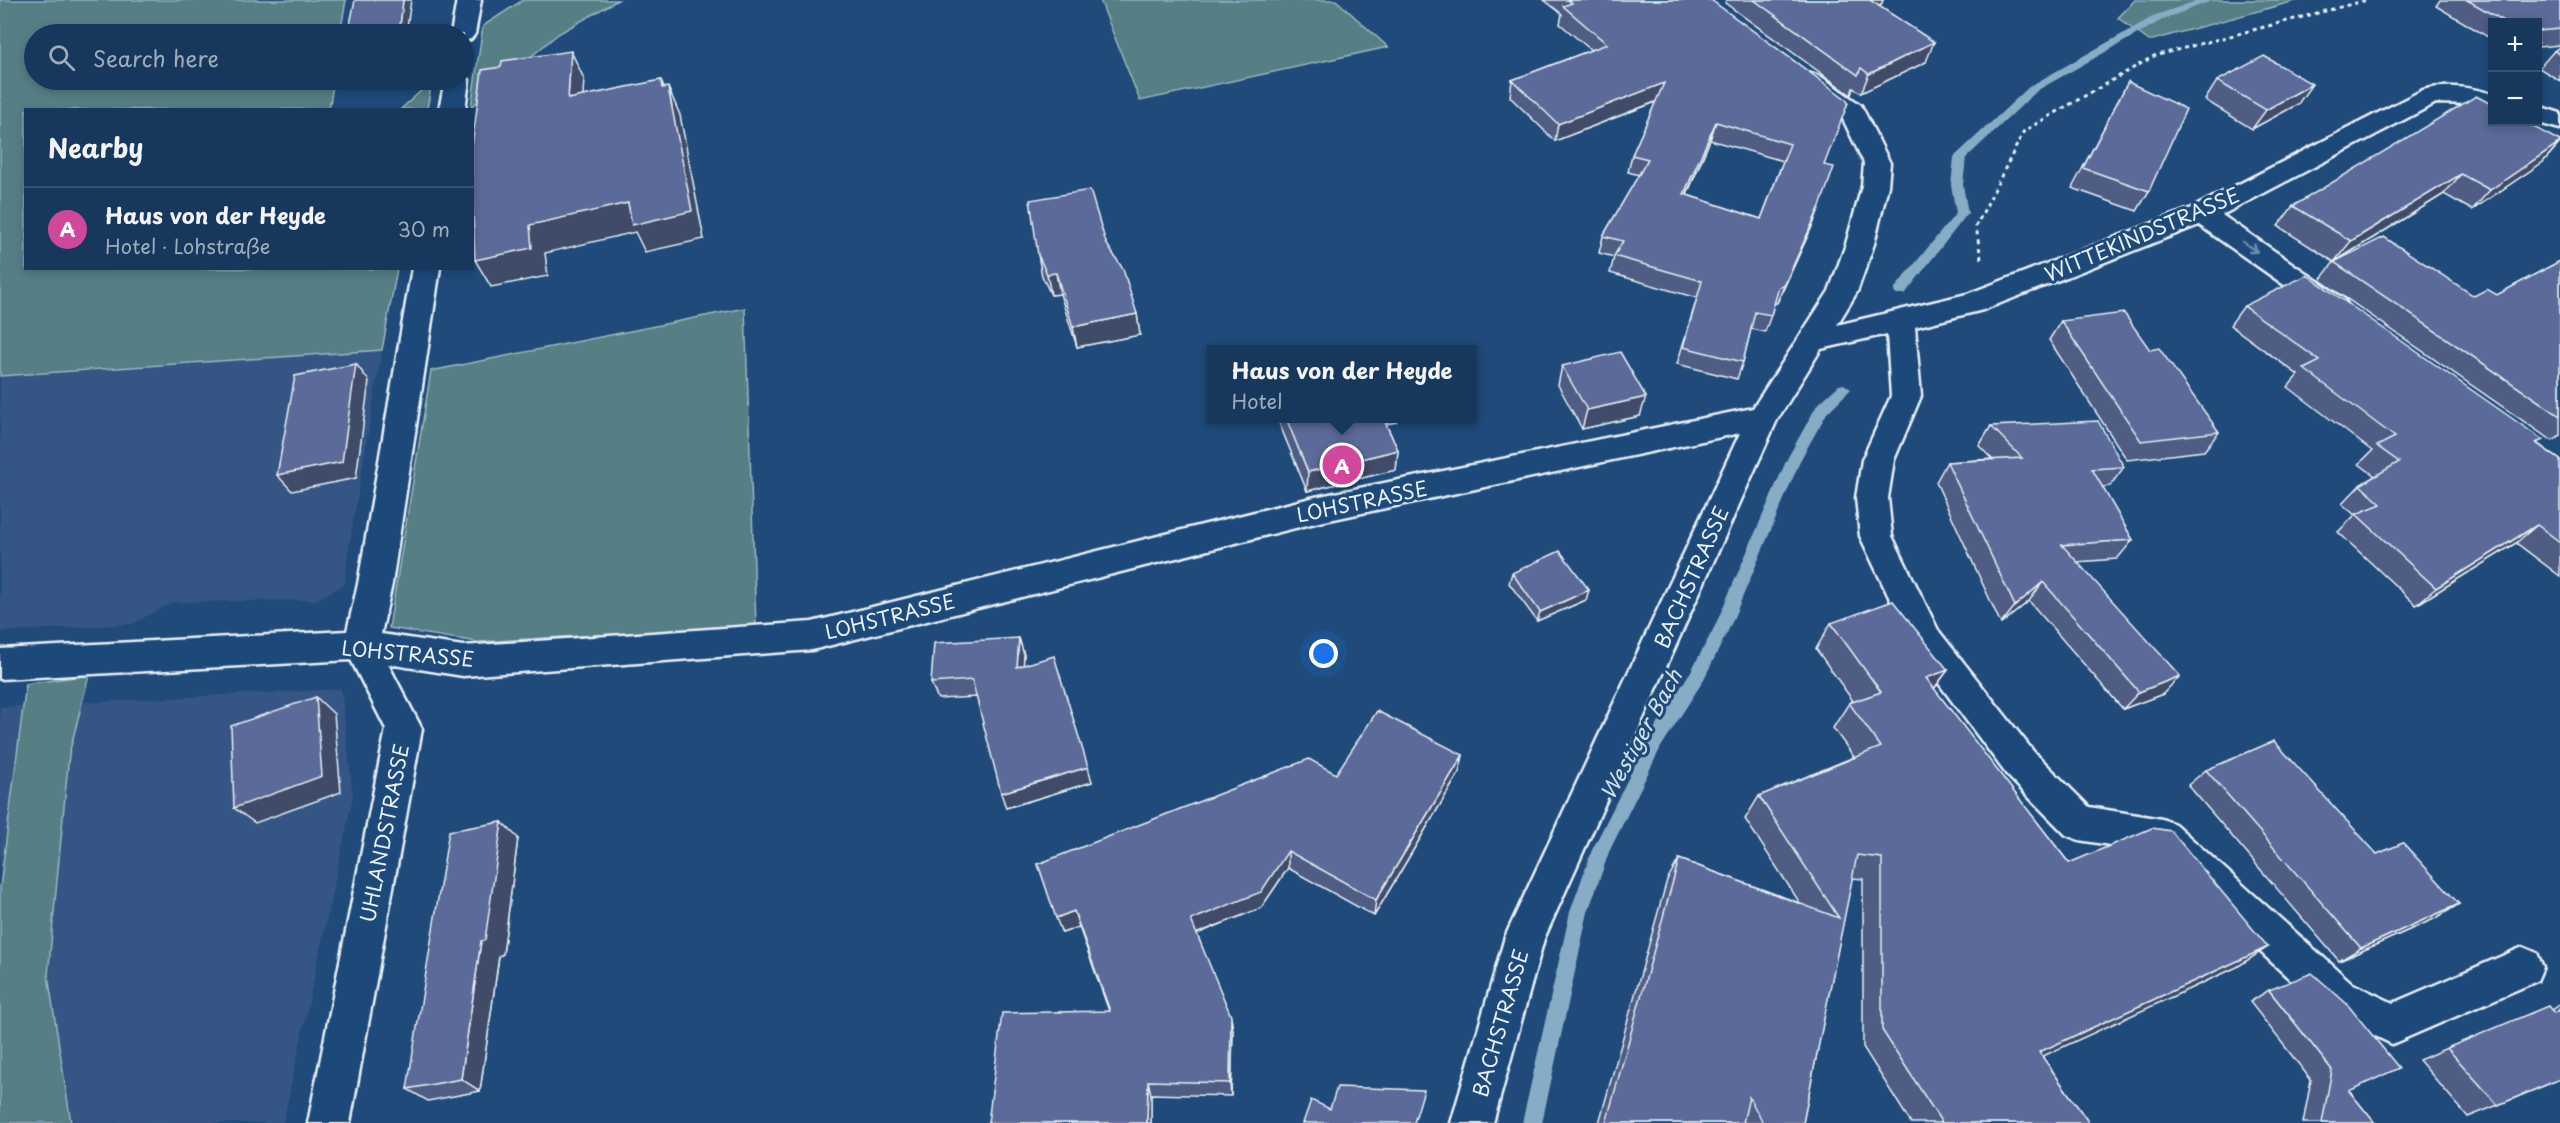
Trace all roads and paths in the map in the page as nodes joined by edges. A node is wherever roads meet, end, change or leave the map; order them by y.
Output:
1 (469, 0) edge
2 (2367, 0) edge
3 (465, 24) edge
4 (1796, 70) edge
5 (455, 90) edge
6 (2488, 100) edge
7 (452, 108) edge
8 (2542, 115) edge
9 (2560, 121) edge
10 (2202, 214) junction
11 (1976, 226) dead end
12 (426, 270) edge
13 (1900, 320) junction
14 (2357, 322) edge
15 (1813, 341) junction
16 (1763, 417) junction
17 (361, 645) junction
18 (3, 669) edge
19 (2523, 967) dead end
20 (329, 1123) edge
21 (1472, 1123) edge

1 - 3 street
2 - 11 path
4 - 15 street, BACHSTRASSE
5 - 7 street
6 - 10 street, WITTEKINDSTRASSE
8 - 9 street
10 - 13 street, WITTEKINDSTRASSE
10 -> 14 street
12 - 17 street
13 - 15 street, WITTEKINDSTRASSE
13 - 19 street
15 - 16 street, BACHSTRASSE
16 - 17 street, LOHSTRASSE
16 - 21 street, BACHSTRASSE
17 - 18 street, LOHSTRASSE
17 - 20 street, UHLANDSTRASSE

